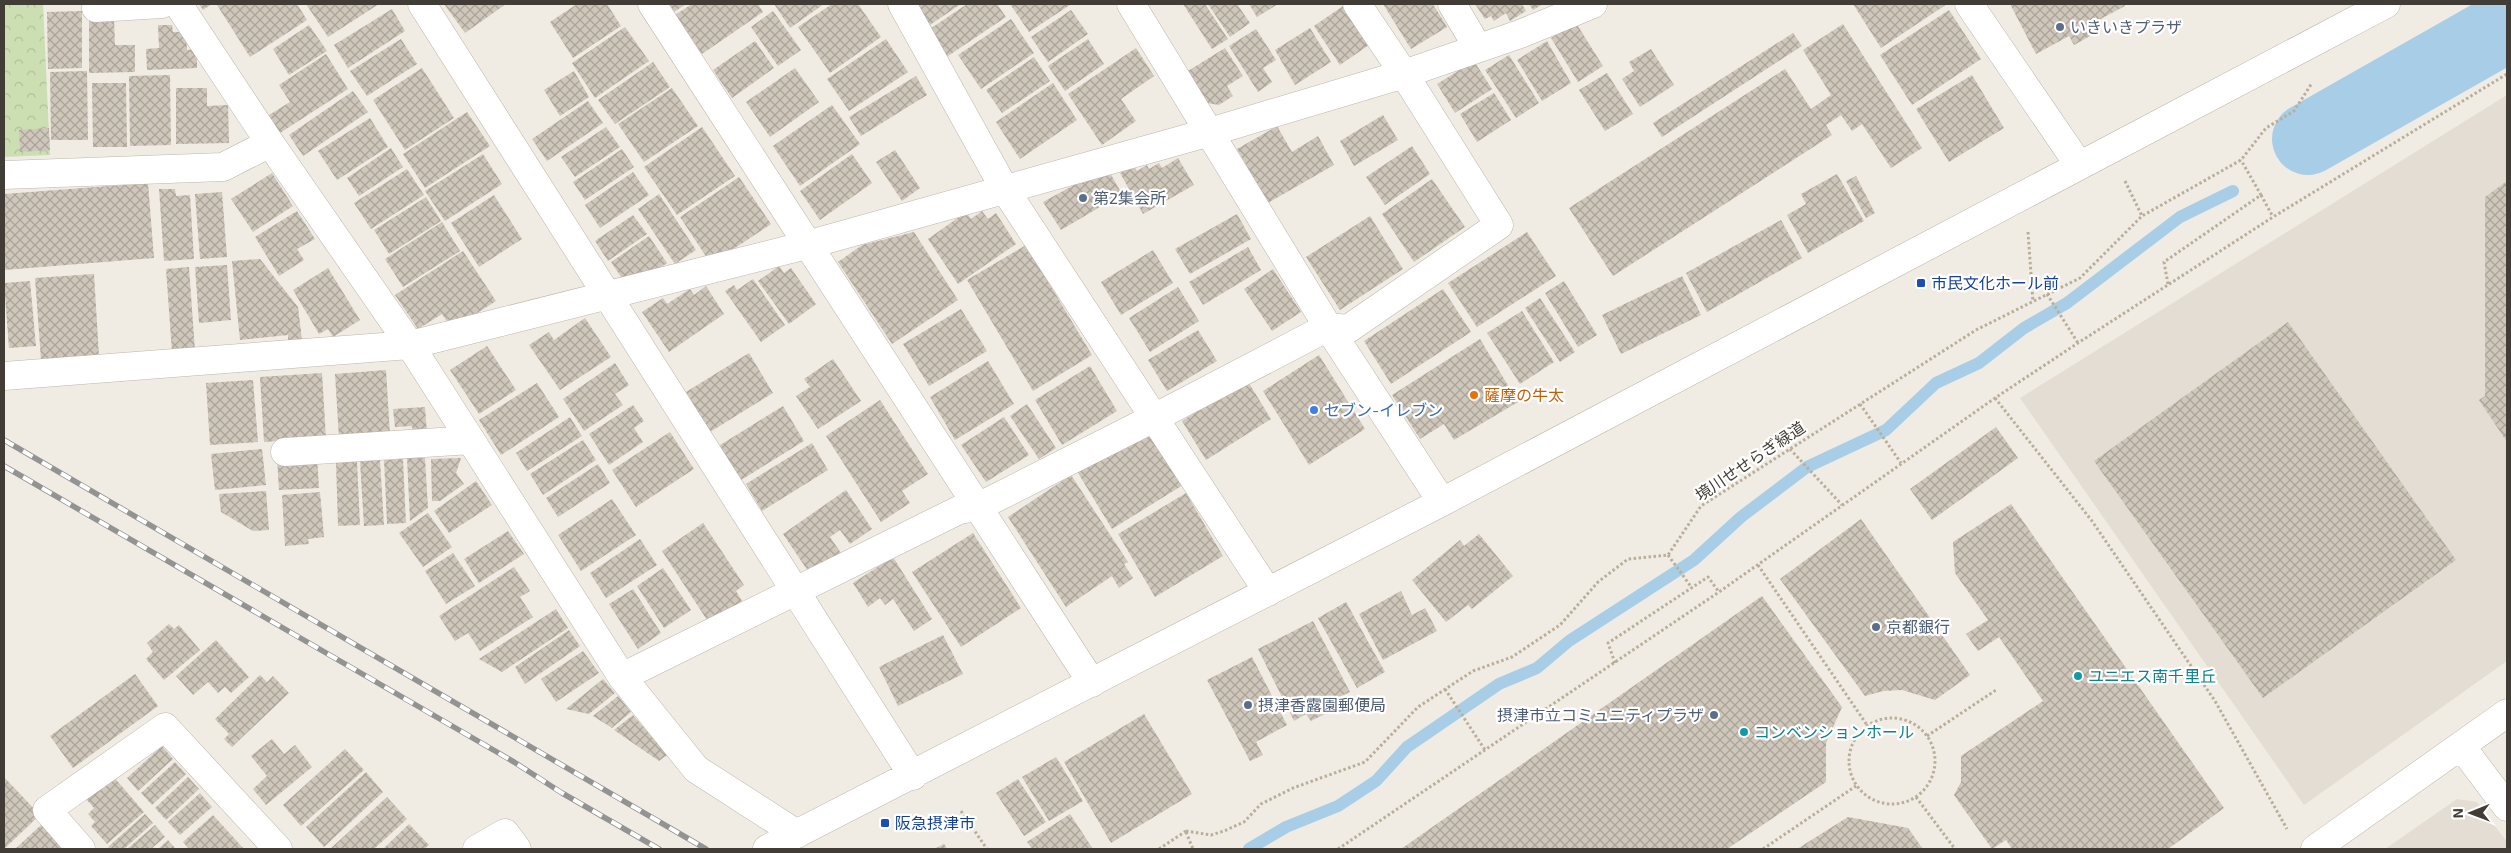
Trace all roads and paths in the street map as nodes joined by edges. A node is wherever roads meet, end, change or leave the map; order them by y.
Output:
1 (162, 4) edge
2 (178, 4) edge
3 (422, 4) edge
4 (652, 4) edge
5 (902, 4) edge
6 (1131, 4) edge
7 (1357, 4) edge
8 (1452, 4) edge
9 (1593, 4) edge
10 (1969, 4) edge
11 (2386, 4) edge
12 (96, 8) dead end
13 (1478, 48) junction
14 (1404, 74) junction
15 (2507, 74) edge
16 (2314, 80) dead end
17 (1210, 132) junction
18 (270, 143) junction
19 (2240, 160) junction
20 (2079, 165) junction
21 (4, 175) edge
22 (2123, 176) dead end
23 (1004, 188) junction
24 (2261, 195) junction
25 (2142, 216) junction
26 (2273, 217) junction
27 (2028, 226) dead end
28 (808, 245) junction
29 (2168, 284) junction
30 (2047, 294) junction
31 (609, 295) junction
32 (2033, 302) junction
33 (1328, 327) junction
34 (2078, 342) junction
35 (410, 345) junction
36 (4, 376) edge
37 (1995, 398) junction
38 (1860, 404) junction
39 (1154, 418) junction
40 (471, 440) junction
41 (1790, 449) junction
42 (285, 452) dead end
43 (1901, 463) junction
44 (1442, 502) junction
45 (1842, 505) junction
46 (978, 507) junction
47 (1668, 555) junction
48 (1758, 565) junction
49 (1692, 588) junction
50 (796, 592) junction
51 (1268, 592) junction
52 (1719, 592) junction
53 (1615, 663) junction
54 (622, 677) junction
55 (1092, 684) junction
56 (1445, 689) junction
57 (1996, 690) dead end
58 (2507, 713) edge
59 (1867, 725) junction
60 (1927, 736) junction
61 (2461, 746) junction
62 (1485, 750) junction
63 (913, 776) junction
64 (1856, 786) junction
65 (1916, 797) junction
66 (2507, 807) edge
67 (961, 811) dead end
68 (2288, 829) dead end
69 (1186, 831) junction
70 (797, 834) junction
71 (81, 849) edge
72 (278, 849) edge
73 (477, 849) edge
74 (517, 849) edge
75 (767, 849) edge
76 (987, 849) edge
77 (1159, 849) edge
78 (1193, 849) edge
79 (1338, 849) edge
80 (1763, 849) edge
81 (1955, 849) edge
82 (2315, 849) edge

1 - 12 street
2 - 18 street
3 - 31 street
4 - 28 street
5 - 23 street
6 - 17 street
7 - 14 street
8 - 13 street
9 - 13 street
10 - 20 street
11 - 20 street
13 - 14 street
14 - 17 street
14 - 33 street
15 - 26 path
16 - 19 path, 境川せせらぎ緑道
17 - 23 street
17 - 33 street
18 - 21 street
18 - 35 street
19 - 24 path
19 - 25 path, 境川せせらぎ緑道
20 - 44 street
22 - 25 path
23 - 28 street
23 - 39 street
24 - 26 path
24 - 29 path
25 - 30 path, 境川せせらぎ緑道
26 - 29 path
27 - 32 path
28 - 31 street
28 - 46 street
29 - 34 path
30 - 32 path, 境川せせらぎ緑道
30 - 34 path
31 - 35 street
31 - 50 street
32 - 38 path, 境川せせらぎ緑道
33 - 39 street
33 - 44 street
34 - 37 path
35 - 36 street
35 - 40 street
37 - 43 path
37 - 68 path
38 - 41 path, 境川せせらぎ緑道
38 - 43 path
39 - 46 street
39 - 51 street
40 - 42 street
40 - 54 street
41 - 45 path
41 - 47 path, 境川せせらぎ緑道
43 - 45 path
44 - 51 street
45 - 48 path
46 - 50 street
46 - 55 street
47 - 49 path
47 - 56 path
48 - 52 path
48 - 59 path
49 - 52 path
49 - 53 path
50 - 54 street
50 - 63 street
51 - 55 street
52 - 53 path
53 - 62 path
54 - 70 street
55 - 63 street
56 - 62 path
56 - 69 path
57 - 60 path
58 - 61 street
59 - 60 path
59 - 64 path
60 - 65 path
61 - 66 street
61 - 82 street
62 - 79 path
63 - 70 street
64 - 65 path
64 - 80 path
65 - 81 path
67 - 76 path
69 - 77 path
69 - 78 path
70 - 75 street
71 - 72 street
73 - 74 street

